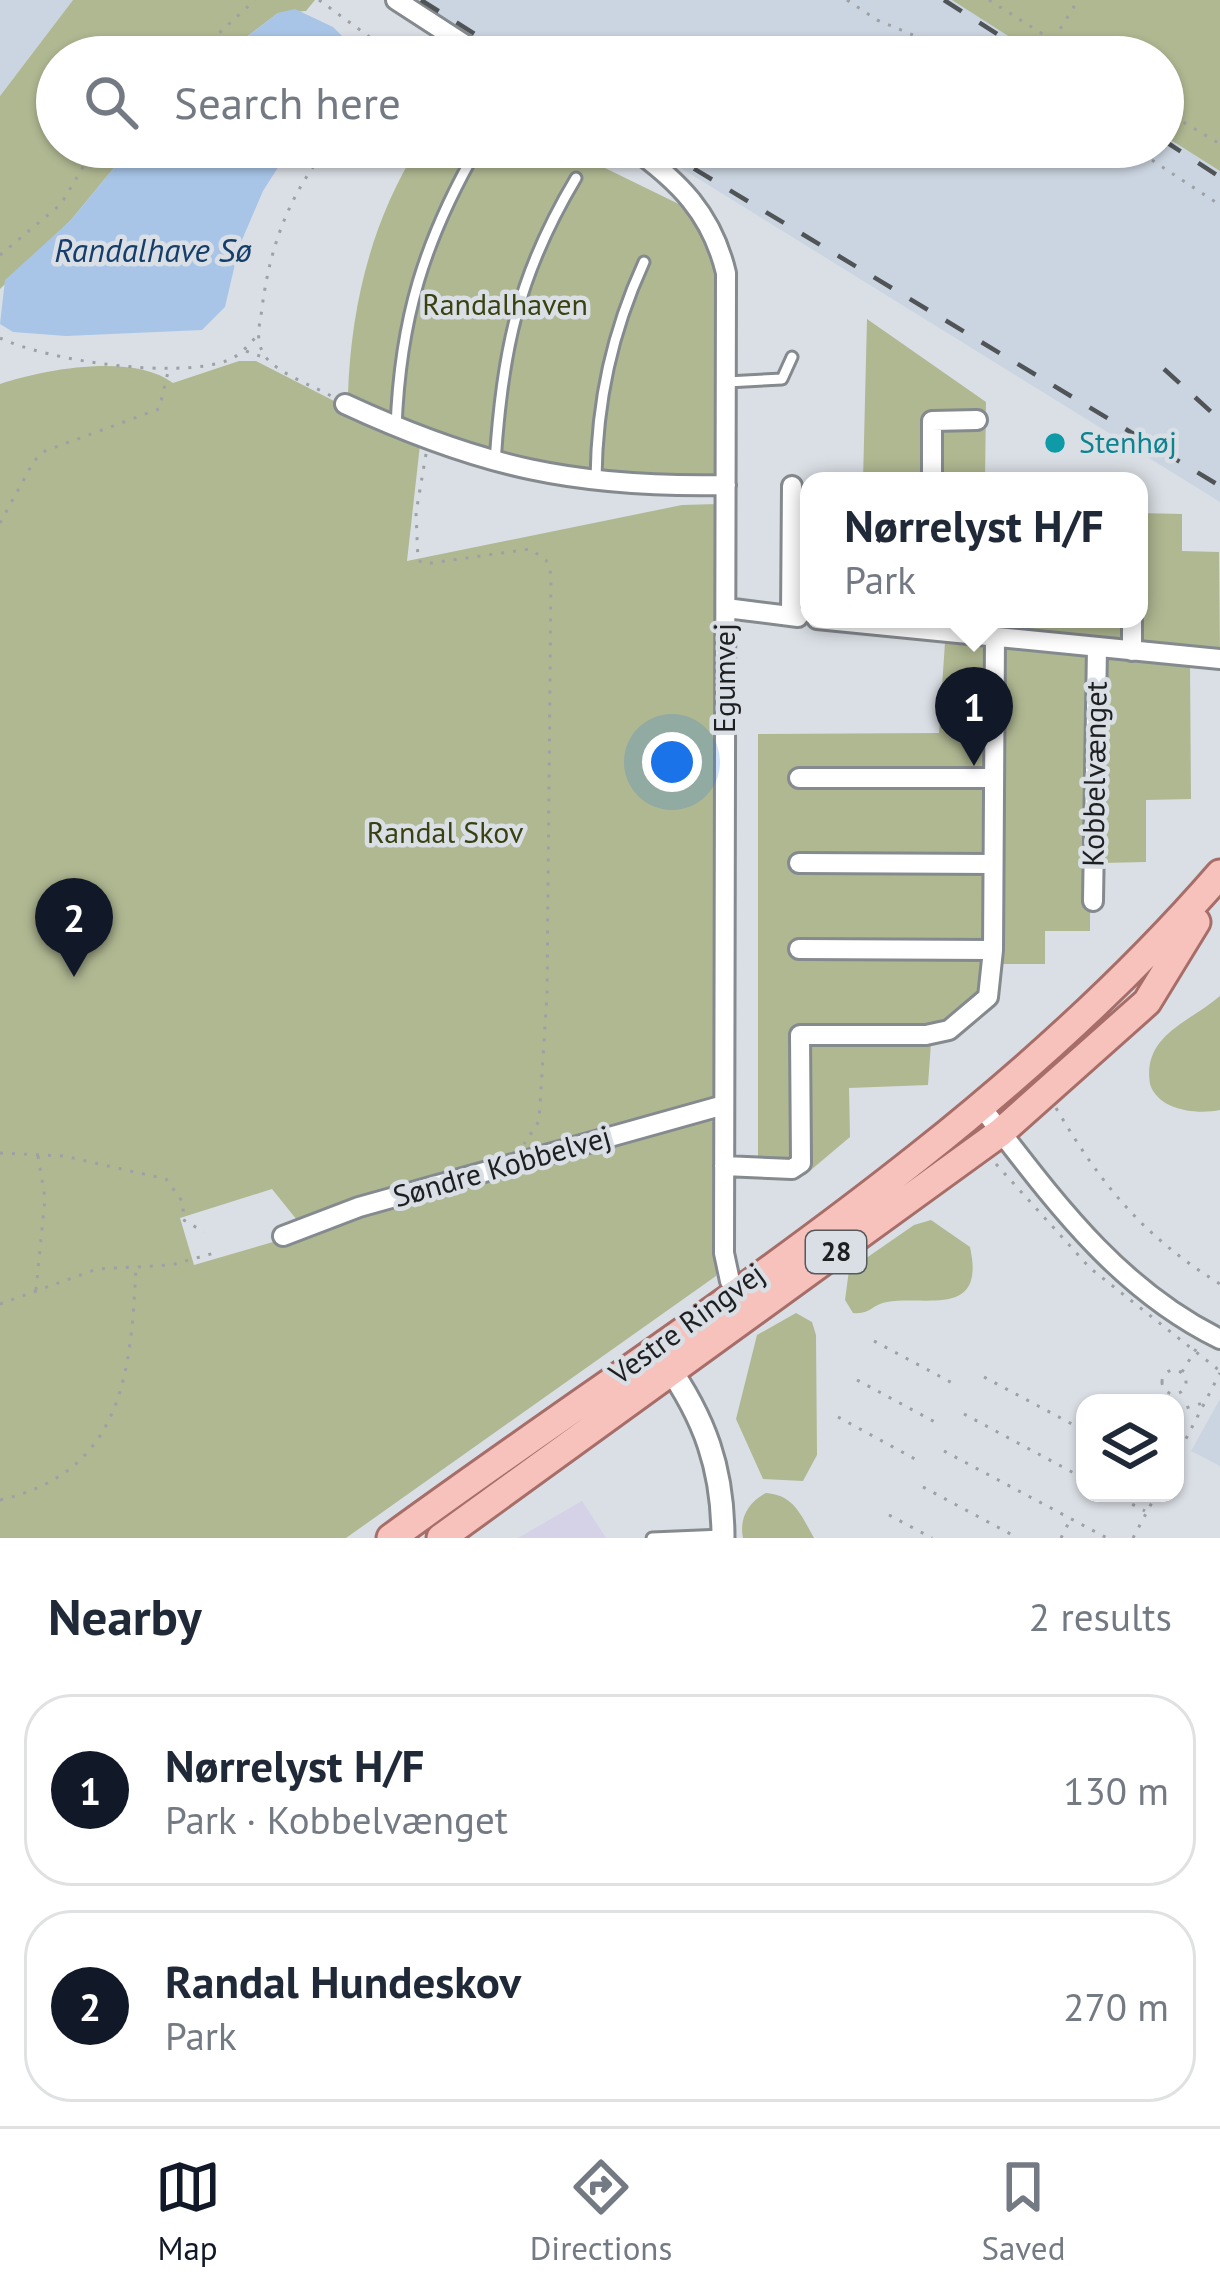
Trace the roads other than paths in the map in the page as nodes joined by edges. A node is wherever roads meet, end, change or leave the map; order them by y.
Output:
1 (396, 0) edge
2 (452, 36) edge
3 (467, 168) edge
4 (659, 168) edge
5 (576, 178) road end
6 (644, 262) dead end
7 (792, 357) dead end
8 (727, 382) junction
9 (345, 404) road end
10 (977, 420) dead end
11 (396, 428) junction
12 (495, 463) junction
13 (932, 472) edge
14 (596, 484) junction
15 (726, 485) junction
16 (792, 486) dead end
17 (800, 561) edge
18 (725, 608) junction
19 (800, 617) edge
20 (948, 628) edge
21 (1033, 628) edge
22 (1132, 628) edge
23 (994, 637) junction
24 (1033, 641) junction
25 (1097, 647) junction
26 (1132, 651) junction
27 (1220, 659) edge
28 (799, 778) dead end
29 (994, 778) junction
30 (799, 862) dead end
31 (993, 864) junction
32 (1220, 878) edge
33 (1093, 901) dead end
34 (799, 949) dead end
35 (992, 950) junction
36 (724, 1105) junction
37 (983, 1109) junction
38 (1001, 1132) junction
39 (724, 1166) junction
40 (283, 1236) dead end
41 (744, 1301) junction
42 (1213, 1335) edge
43 (654, 1347) junction
44 (672, 1372) junction
45 (723, 1537) edge
46 (391, 1538) edge
47 (441, 1538) edge
48 (652, 1538) edge

1 - 2 street
3 - 11 lane
4 - 8 street, Egumvej
5 - 12 lane
6 - 14 lane
7 - 8 lane
8 - 15 street, Egumvej
9 - 11 street
10 - 13 street
11 - 12 street
12 - 14 street
14 - 15 street
15 - 18 street, Egumvej
16 - 17 street
18 - 19 street, Kobbelvænget
18 - 36 street, Egumvej
20 - 23 street, Kobbelvænget
21 - 24 street
22 - 26 street, Kobbelvænget
23 - 24 street, Kobbelvænget
23 - 29 street
24 - 25 street, Kobbelvænget
25 - 26 street, Kobbelvænget
25 - 33 street, Kobbelvænget
26 - 27 street, Kobbelvænget
28 - 29 street
29 - 31 street
30 - 31 street
31 - 35 street
32 - 37 main road, Vestre Ringvej / 28
32 - 38 main road, Vestre Ringvej / 28
34 - 35 street
35 - 39 street
36 - 39 street, Egumvej
36 - 40 street, Søndre Kobbelvej
37 - 38 street
37 - 41 main road, Vestre Ringvej / 28
38 - 41 main road, Vestre Ringvej / 28
38 - 42 street
39 - 41 street, Egumvej
41 - 43 main road, Vestre Ringvej / 28
41 - 44 main road, Vestre Ringvej / 28
43 - 44 street
43 - 46 main road, Vestre Ringvej / 28
44 - 45 street
44 - 47 main road, Vestre Ringvej / 28
45 - 48 lane

